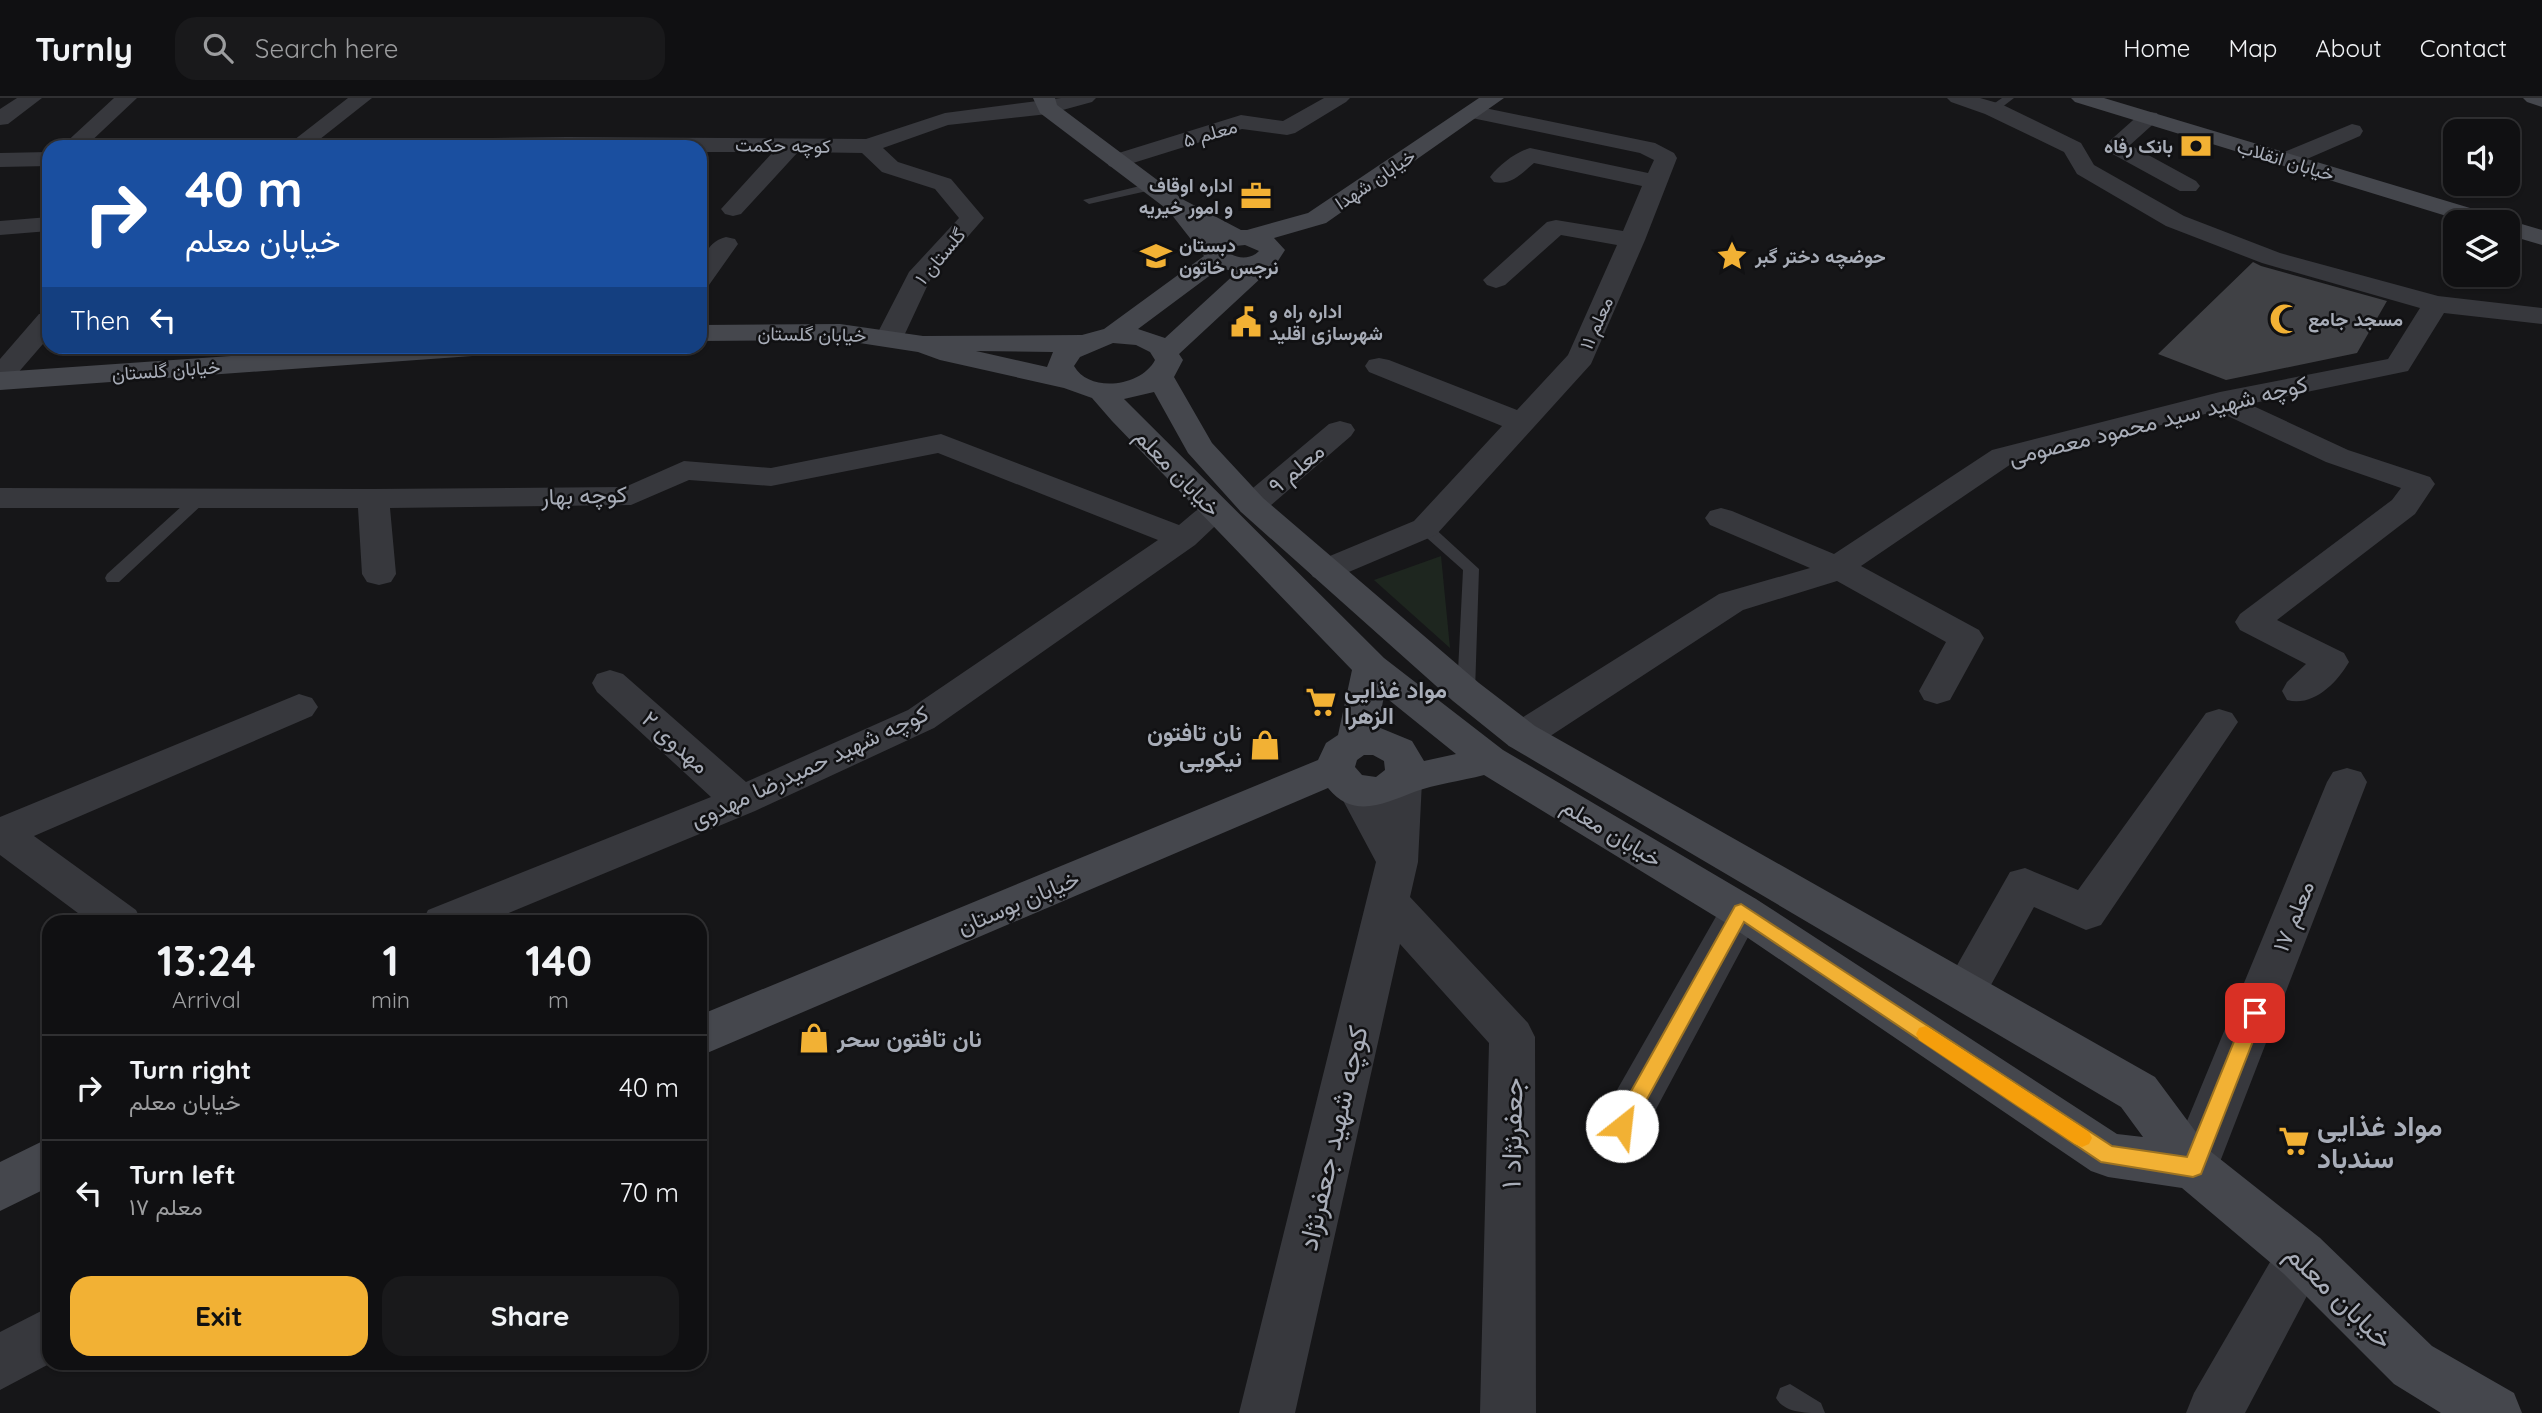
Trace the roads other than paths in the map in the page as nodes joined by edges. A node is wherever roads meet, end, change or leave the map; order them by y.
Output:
1 (31, 98) edge
2 (126, 98) edge
3 (361, 98) edge
4 (1085, 98) edge
5 (1958, 98) edge
6 (2534, 98) edge
7 (2089, 99) edge
8 (1325, 100) edge
9 (2542, 101) edge
10 (1046, 103) edge
11 (2001, 103) edge
12 (1484, 105) edge
13 (2149, 118) junction
14 (0, 119) edge
15 (2352, 131) dead end
16 (80, 140) edge
17 (305, 140) edge
18 (707, 144) edge
19 (793, 144) junction
20 (868, 146) junction
21 (42, 159) edge
22 (0, 160) edge
23 (2285, 160) junction
24 (1117, 161) junction
25 (1502, 177) dead end
26 (1657, 182) junction
27 (2188, 186) dead end
28 (1152, 187) junction
29 (1089, 200) dead end
30 (1176, 205) junction
31 (733, 209) dead end
32 (2451, 210) edge
33 (42, 224) edge
34 (0, 228) edge
35 (2520, 230) edge
36 (2540, 235) edge
37 (1242, 238) junction
38 (1633, 240) junction
39 (726, 244) dead end
40 (1216, 254) junction
41 (1267, 259) junction
42 (707, 270) edge
43 (1496, 280) dead end
44 (2437, 304) junction
45 (2542, 316) edge
46 (42, 328) edge
47 (707, 333) edge
48 (1113, 335) junction
49 (889, 338) junction
50 (1083, 342) junction
51 (923, 344) junction
52 (360, 354) edge
53 (1163, 364) junction
54 (1379, 366) dead end
55 (0, 379) edge
56 (1088, 387) junction
57 (2220, 401) junction
58 (1522, 424) junction
59 (1340, 430) dead end
60 (0, 498) edge
61 (199, 499) junction
62 (373, 499) junction
63 (1234, 508) junction
64 (1721, 518) dead end
65 (1425, 528) junction
66 (1183, 538) junction
67 (1837, 567) junction
68 (1325, 570) junction
69 (379, 574) dead end
70 (113, 578) dead end
71 (1371, 667) junction
72 (610, 683) dead end
73 (1937, 691) dead end
74 (2300, 691) dead end
75 (1466, 692) junction
76 (299, 707) dead end
77 (2220, 722) dead end
78 (1522, 736) junction
79 (1489, 760) junction
80 (1350, 767) junction
81 (1402, 781) junction
82 (2347, 782) dead end
83 (741, 801) junction
84 (1, 833) edge
85 (1392, 882) junction
86 (1741, 911) junction
87 (112, 915) edge
88 (460, 915) edge
89 (1965, 990) junction
90 (707, 1033) edge
91 (1622, 1126) dead end
92 (42, 1165) edge
93 (2193, 1167) junction
94 (0, 1188) edge
95 (2302, 1256) junction
96 (42, 1338) edge
97 (0, 1363) edge
98 (1267, 1413) edge
99 (1508, 1413) edge
100 (2214, 1413) edge
101 (2494, 1413) edge

1 - 14 street
2 - 16 street
3 - 17 street
4 - 10 street, کوچه حکمت
5 - 11 street
6 - 9 main road
7 - 13 main road, خیابان انقلاب
8 - 24 street, معلم ۵
10 - 20 street, کوچه حکمت
10 - 24 main road
11 - 44 street
12 - 26 street, معلم ۱۱
12 - 37 main road, خیابان شهدا
13 - 23 main road, خیابان انقلاب
13 - 27 street
15 - 23 street
18 - 19 street, کوچه حکمت
19 - 20 street, کوچه حکمت
19 - 31 street
20 - 49 street, گلستان ۱
21 - 22 street
23 - 32 main road, خیابان انقلاب
24 - 28 main road
25 - 26 street
26 - 38 street, معلم ۱۱
28 - 29 lane
28 - 30 main road
30 - 37 main road
30 - 40 main road
33 - 34 street
35 - 36 main road
37 - 40 main road, خیابان شهدا
37 - 41 main road
38 - 43 street
38 - 58 street, معلم ۱۱
39 - 42 street
40 - 41 main road
40 - 48 main road
41 - 53 main road
44 - 45 street
44 - 57 street, کوچه شهید سید محمود معصومی
46 - 55 street
47 - 49 main road, خیابان گلستان
48 - 50 main road
48 - 53 main road
49 - 51 main road, خیابان گلستان
50 - 51 main road
50 - 56 main road
51 - 56 main road
52 - 55 main road, خیابان گلستان
53 - 56 main road
53 - 63 main road, خیابان معلم
54 - 58 street
56 - 63 main road, خیابان معلم
57 - 67 street, کوچه شهید سید محمود معصومی
57 - 74 street
58 - 65 street, معلم ۱۱
59 - 63 street, معلم ۹
60 - 61 street, کوچه بهار
61 - 62 street, کوچه بهار
61 - 70 lane
62 - 66 street, کوچه بهار
62 - 69 street
63 - 66 street, کوچه شهید حمیدرضا مهدوی
63 - 68 main road, خیابان معلم
63 - 71 main road, خیابان معلم
64 - 67 street
65 - 68 street, معلم ۱۱
65 - 75 lane
66 - 83 street, کوچه شهید حمیدرضا مهدوی
67 - 73 street
67 - 78 street, کوچه شهید سید محمود معصومی
68 - 75 main road, خیابان معلم
71 - 79 main road, خیابان معلم
71 - 80 main road
72 - 83 street, مهدوی ۲
75 - 78 main road, خیابان معلم
76 - 84 street
77 - 89 street
78 - 89 main road, خیابان معلم
79 - 81 main road
79 - 86 main road, خیابان معلم
80 - 81 main road
80 - 81 main road
80 - 85 street
80 - 90 main road, خیابان بوستان
81 - 85 street, کوچه شهید جعفرنژاد
82 - 93 street, معلم ۱۷
83 - 88 street, کوچه شهید حمیدرضا مهدوی
84 - 87 street
85 - 98 street, کوچه شهید جعفرنژاد
85 - 99 street, جعفرنژاد ۱
86 - 91 street
86 - 93 main road, خیابان معلم
89 - 93 main road, خیابان معلم
92 - 94 main road
93 - 95 main road, خیابان معلم
95 - 100 street
95 - 101 main road, خیابان معلم
96 - 97 street

